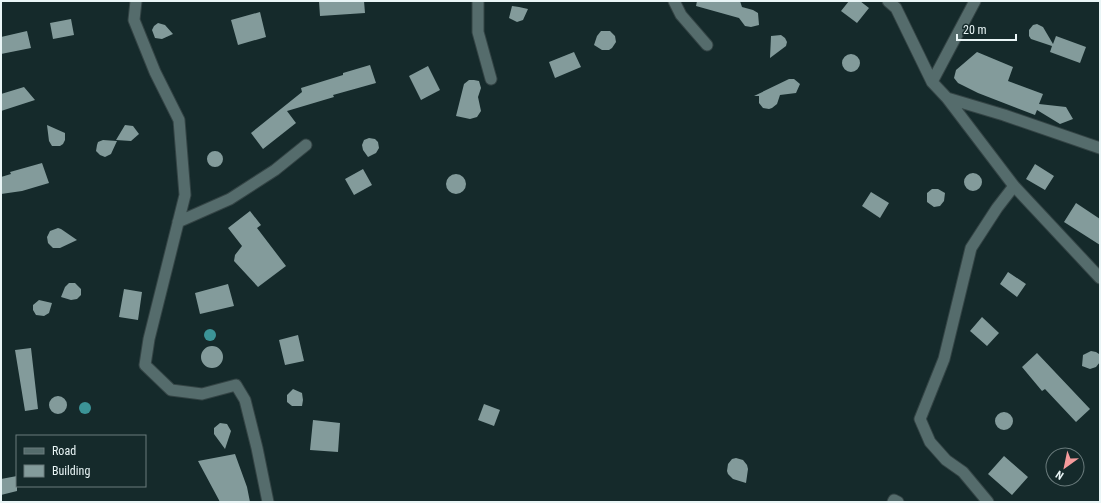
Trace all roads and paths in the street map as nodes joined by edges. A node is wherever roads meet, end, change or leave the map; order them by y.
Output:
1 (136, 1) edge
2 (478, 1) edge
3 (674, 1) edge
4 (888, 1) edge
5 (974, 1) edge
6 (707, 45) dead end
7 (491, 79) dead end
8 (932, 82) junction
9 (947, 98) junction
10 (306, 145) dead end
11 (1100, 148) edge
12 (1014, 186) junction
13 (178, 222) junction
14 (1100, 278) edge
15 (268, 502) edge
16 (893, 502) edge
17 (898, 502) edge
18 (988, 502) edge

1 - 13 street
2 - 7 street
3 - 6 street
4 - 8 street
5 - 8 street
8 - 9 street
9 - 11 street
9 - 12 street
10 - 13 street
12 - 14 street
12 - 18 street
13 - 15 street
16 - 17 street

